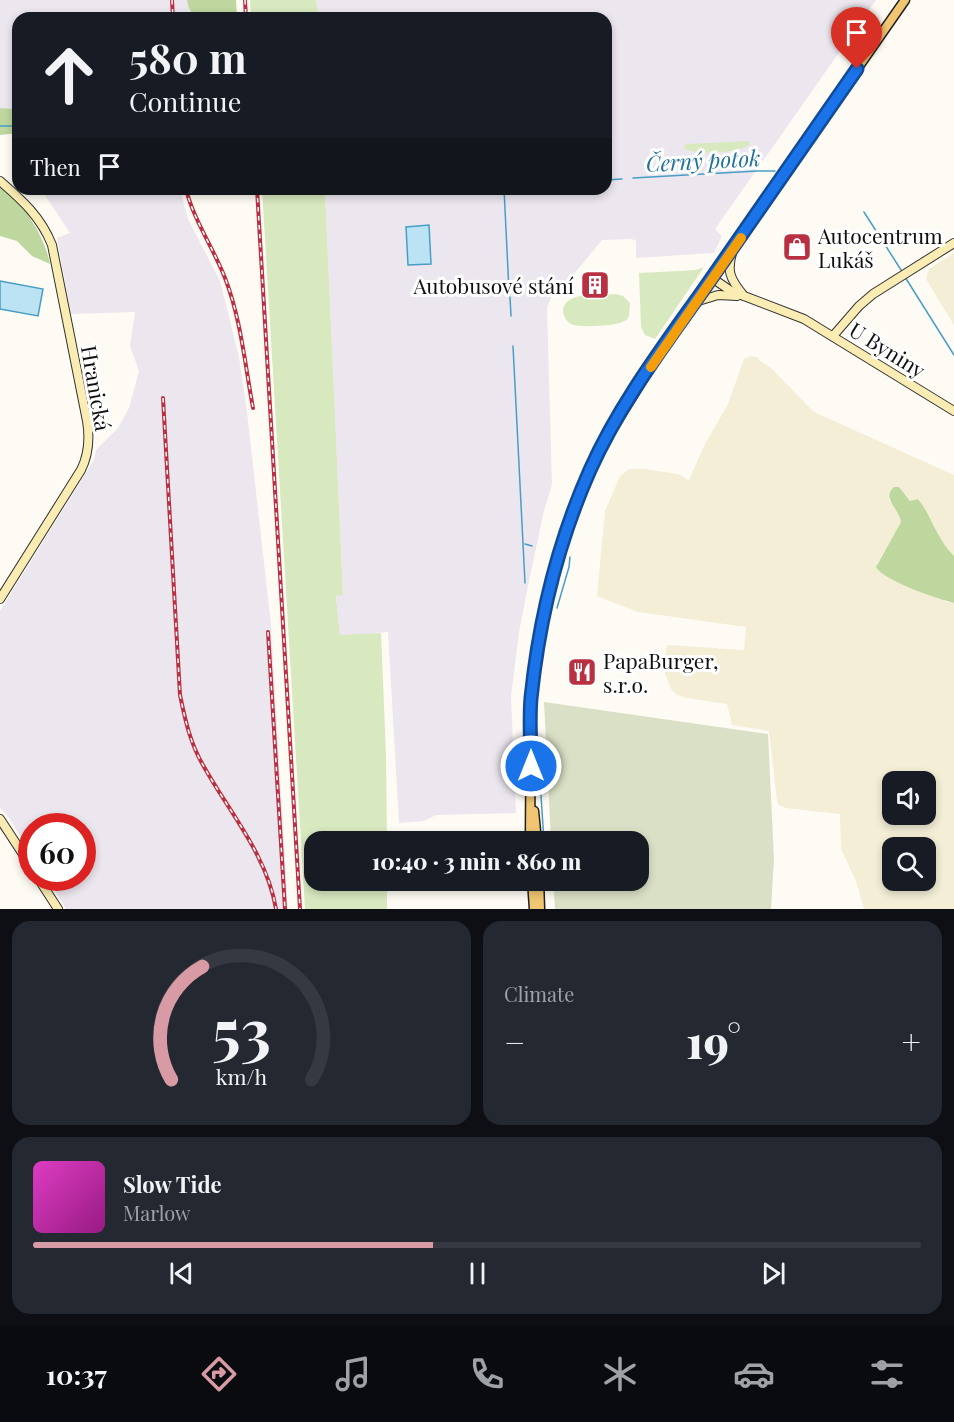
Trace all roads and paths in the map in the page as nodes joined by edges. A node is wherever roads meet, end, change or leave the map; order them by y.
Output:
1 (905, 0) edge
2 (0, 181) edge
3 (12, 192) edge
4 (15, 195) edge
5 (954, 243) edge
6 (734, 248) junction
7 (712, 278) junction
8 (745, 297) junction
9 (695, 302) junction
10 (833, 336) junction
11 (954, 411) edge
12 (0, 599) edge
13 (531, 768) junction
14 (0, 819) edge
15 (530, 831) edge
16 (536, 831) edge
17 (18, 847) edge
18 (46, 891) edge
19 (533, 891) edge
20 (539, 891) edge
21 (58, 909) edge
22 (534, 909) edge
23 (540, 909) edge

1 - 6 main road
2 - 3 street, Hranická
4 - 12 street, Hranická
5 - 10 street
6 - 7 main road
6 - 8 street
7 - 8 street
7 - 9 main road
8 - 9 street
8 - 10 street, U Byniny
9 - 13 main road
10 - 11 street, U Byniny
13 - 15 main road
13 - 16 main road
14 - 17 street
18 - 21 street
19 - 22 main road
20 - 23 main road

